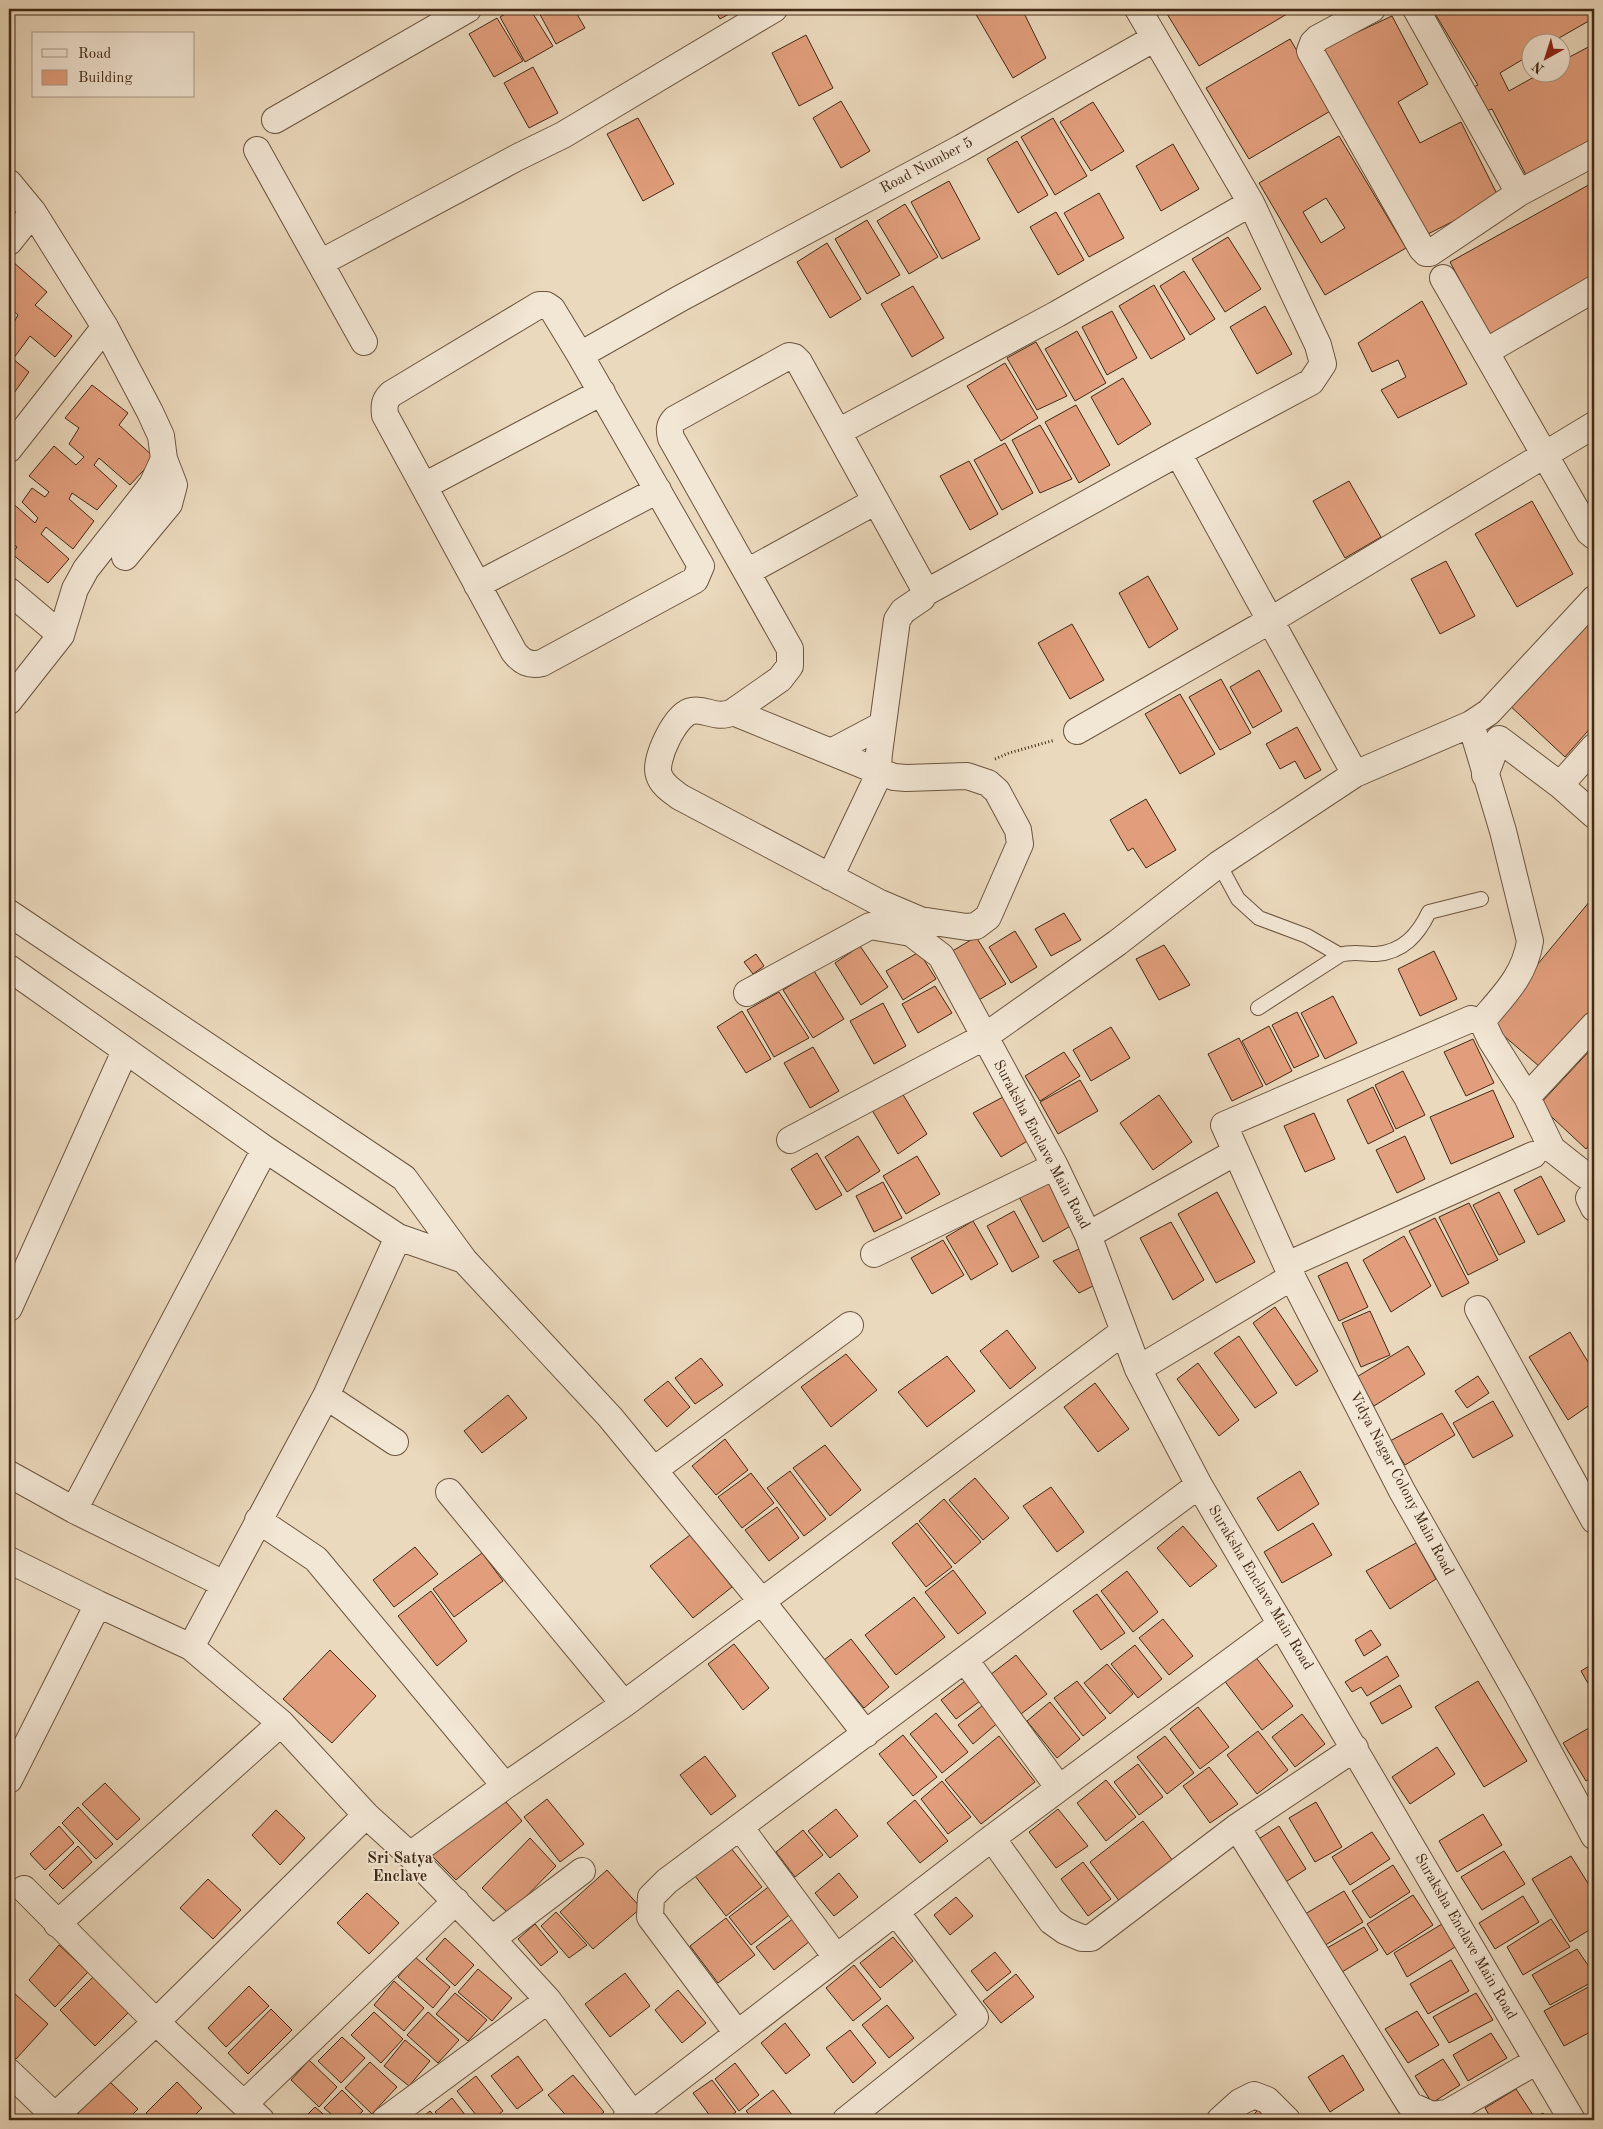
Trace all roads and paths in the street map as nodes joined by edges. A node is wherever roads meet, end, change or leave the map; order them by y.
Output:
1 (468, 9) edge
2 (774, 9) edge
3 (1138, 9) edge
4 (1372, 9) edge
5 (1416, 9) edge
6 (1155, 38) junction
7 (275, 120) dead end
8 (257, 150) dead end
9 (1594, 153) edge
10 (9, 183) edge
11 (1519, 193) junction
12 (1251, 203) junction
13 (34, 212) junction
14 (9, 242) edge
15 (320, 263) junction
16 (1443, 278) dead end
17 (1594, 288) edge
18 (105, 327) junction
19 (364, 342) dead end
20 (1487, 351) junction
21 (580, 355) junction
22 (602, 392) junction
23 (1594, 425) edge
24 (838, 432) junction
25 (9, 449) edge
26 (1178, 453) junction
27 (1544, 454) junction
28 (164, 459) junction
29 (424, 486) junction
30 (658, 490) junction
31 (876, 501) junction
32 (1594, 536) edge
33 (125, 557) dead end
34 (747, 572) junction
35 (478, 585) junction
36 (9, 591) edge
37 (925, 594) junction
38 (1594, 599) edge
39 (1271, 620) junction
40 (61, 635) junction
41 (1507, 693) junction
42 (9, 701) edge
43 (733, 712) junction
44 (1476, 721) junction
45 (882, 725) junction
46 (1077, 731) joint
47 (1594, 747) edge
48 (831, 752) junction
49 (1492, 755) junction
50 (880, 772) junction
51 (1355, 774) junction
52 (967, 776) junction
53 (1560, 785) junction
54 (1594, 815) edge
55 (1219, 864) junction
56 (830, 876) junction
57 (1481, 900) dead end
58 (9, 913) edge
59 (875, 915) junction
60 (1340, 955) junction
61 (9, 968) edge
62 (747, 992) dead end
63 (1258, 1008) dead end
64 (1471, 1019) dead end
65 (1594, 1025) edge
66 (984, 1036) junction
67 (125, 1051) junction
68 (1527, 1097) junction
69 (790, 1140) dead end
70 (265, 1149) junction
71 (1236, 1152) junction
72 (1533, 1155) dead end
73 (1055, 1166) junction
74 (1593, 1194) edge
75 (1088, 1235) junction
76 (398, 1237) junction
77 (874, 1254) dead end
78 (464, 1260) junction
79 (1290, 1271) junction
80 (9, 1308) edge
81 (1478, 1309) dead end
82 (850, 1325) dead end
83 (1123, 1332) junction
84 (1138, 1369) junction
85 (326, 1396) junction
86 (395, 1442) dead end
87 (654, 1470) junction
88 (9, 1474) edge
89 (1199, 1486) junction
90 (449, 1492) dead end
91 (74, 1510) junction
92 (258, 1520) junction
93 (1594, 1520) edge
94 (9, 1560) edge
95 (224, 1584) junction
96 (762, 1603) junction
97 (98, 1604) junction
98 (1281, 1624) junction
99 (190, 1647) junction
100 (965, 1660) junction
101 (624, 1704) junction
102 (280, 1722) junction
103 (866, 1734) junction
104 (1354, 1748) junction
105 (9, 1780) edge
106 (505, 1786) junction
107 (1059, 1788) junction
108 (366, 1815) junction
109 (740, 1827) junction
110 (1237, 1827) junction
111 (1594, 1836) edge
112 (992, 1838) junction
113 (410, 1855) junction
114 (582, 1871) dead end
115 (24, 1889) dead end
116 (456, 1901) junction
117 (896, 1912) junction
118 (57, 1924) junction
119 (492, 1939) junction
120 (836, 1957) junction
121 (548, 2000) junction
122 (156, 2022) junction
123 (737, 2033) junction
124 (1538, 2060) junction
125 (9, 2072) edge
126 (252, 2112) edge
127 (1406, 2113) edge
128 (57, 2118) edge
129 (631, 2118) edge
130 (385, 2120) edge
131 (846, 2120) edge
132 (1220, 2120) edge
133 (1287, 2120) edge
134 (1572, 2120) edge

1 - 7 street
2 - 15 street
3 - 6 street
4 - 11 street
5 - 11 street
6 - 12 street
6 - 21 street, Road Number 5
8 - 15 street
9 - 11 street
10 - 13 street
12 - 24 street
12 - 26 street
13 - 14 street
13 - 18 street
15 - 19 street
16 - 20 street
17 - 20 street
18 - 25 street
18 - 28 street
20 - 27 street
21 - 22 street
21 - 29 street
22 - 29 street
22 - 30 street
23 - 27 street
24 - 31 street
24 - 34 street
26 - 37 street
26 - 39 street
27 - 32 street
27 - 39 street
28 - 33 street
28 - 40 street
29 - 35 street
30 - 35 street
30 - 35 street
31 - 34 street
31 - 37 street
34 - 43 street
36 - 40 street
37 - 45 street
38 - 41 street
39 - 46 street
39 - 51 street
40 - 42 street
41 - 44 street
41 - 49 street
43 - 48 street
43 - 56 street
44 - 49 street
44 - 51 street
45 - 48 street
45 - 50 street
46 - 52 path
47 - 53 street
48 - 50 street
49 - 53 street
49 - 68 street
50 - 52 street
50 - 56 street
51 - 55 street
52 - 59 street
53 - 54 street
55 - 60 lane
55 - 66 street
56 - 59 street
57 - 60 lane
58 - 78 street
59 - 62 street
59 - 66 street, Suraksha Enclave Main Road
60 - 63 lane
61 - 67 street
64 - 71 street, Vidya Nagar Colony Main Road
65 - 68 street
66 - 69 street
66 - 73 street, Suraksha Enclave Main Road
67 - 70 street
67 - 80 street
68 - 74 street
70 - 76 street
70 - 91 street
71 - 75 street
71 - 79 street, Vidya Nagar Colony Main Road
72 - 79 street
73 - 75 street, Suraksha Enclave Main Road
73 - 77 street
75 - 83 street, Suraksha Enclave Main Road
76 - 78 street
76 - 85 street
78 - 87 street
79 - 84 street
79 - 111 street, Vidya Nagar Colony Main Road
81 - 93 street
82 - 87 street
83 - 84 street, Suraksha Enclave Main Road
83 - 96 street
84 - 89 street, Suraksha Enclave Main Road
85 - 86 street
85 - 92 street
87 - 96 street
88 - 91 street
89 - 98 street, Suraksha Enclave Main Road
89 - 100 street
90 - 101 street
91 - 95 street
92 - 95 street
92 - 106 street
94 - 97 street
95 - 99 street
96 - 101 street
96 - 103 street
97 - 99 street
97 - 105 street
98 - 104 street, Suraksha Enclave Main Road
98 - 107 street
99 - 102 street
100 - 103 street
100 - 107 street
101 - 106 street
102 - 108 street
102 - 118 street
103 - 109 street
104 - 110 street
104 - 124 street, Suraksha Enclave Main Road
106 - 113 street
107 - 112 street
108 - 113 street
108 - 122 street
109 - 120 street
109 - 123 street
110 - 112 street
110 - 127 street
112 - 117 street
113 - 116 street
114 - 119 street
115 - 118 street
116 - 119 street
116 - 126 street
117 - 120 street
117 - 131 street
118 - 122 street
119 - 121 street
120 - 123 street
121 - 129 street
121 - 130 street
122 - 126 street
122 - 128 street
123 - 129 street
124 - 127 street
124 - 134 street, Suraksha Enclave Main Road
125 - 128 street
132 - 133 street

